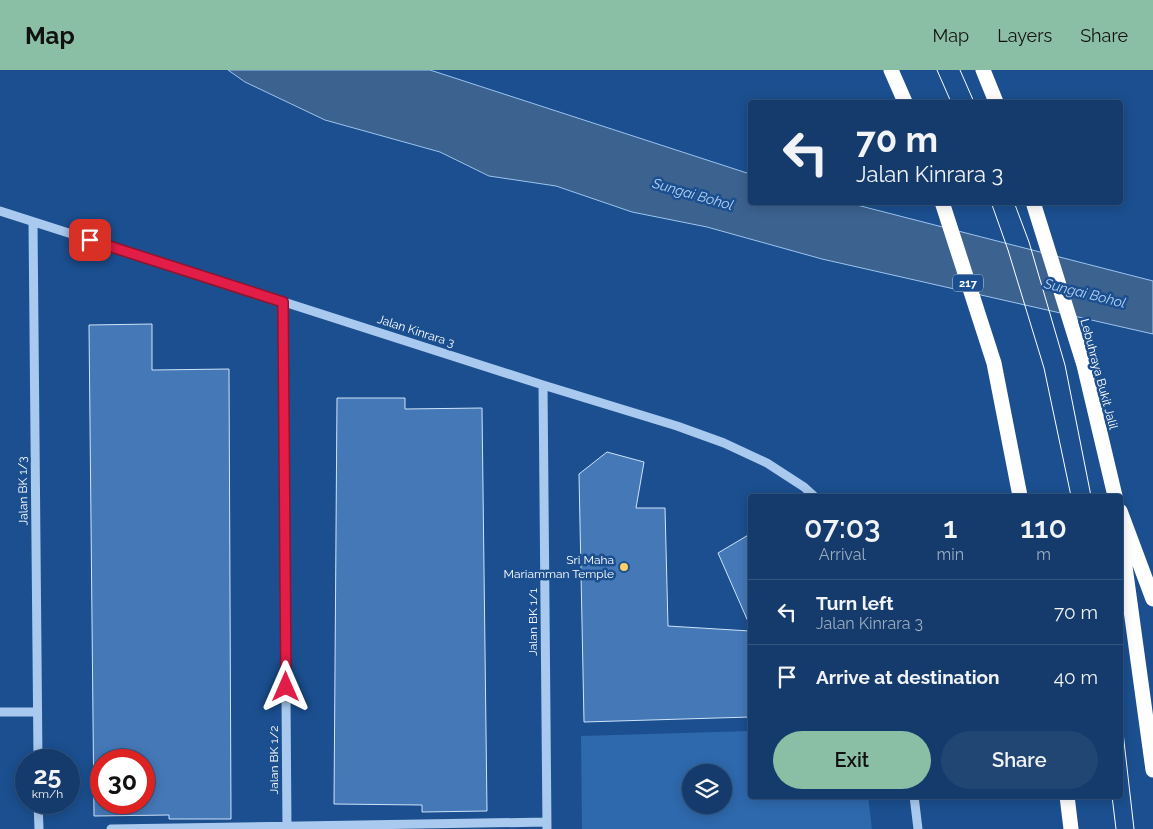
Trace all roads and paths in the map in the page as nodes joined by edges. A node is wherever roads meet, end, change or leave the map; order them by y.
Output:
1 (890, 70) edge
2 (983, 70) edge
3 (904, 100) edge
4 (995, 100) edge
5 (943, 205) edge
6 (1034, 205) edge
7 (0, 211) edge
8 (33, 222) junction
9 (283, 302) junction
10 (543, 385) junction
11 (812, 494) edge
12 (1020, 494) edge
13 (1115, 494) edge
14 (1123, 519) edge
15 (1123, 552) edge
16 (1153, 599) edge
17 (0, 712) edge
18 (38, 712) junction
19 (38, 749) edge
20 (1153, 770) edge
21 (914, 799) edge
22 (1067, 799) edge
23 (38, 814) edge
24 (547, 826) edge
25 (287, 828) edge
26 (39, 829) edge
27 (111, 829) edge
28 (918, 829) edge
29 (1071, 829) edge

1 - 3 highway
2 - 4 highway
5 - 12 highway, 217
6 - 13 highway, Lebuhraya Bukit Jalil
7 - 8 street, Jalan Kinrara 3
8 - 9 street, Jalan Kinrara 3
8 - 18 street, Jalan BK 1/3
9 - 10 street, Jalan Kinrara 3
9 - 25 street, Jalan BK 1/2
10 - 11 street, Jalan Kinrara 3
10 - 24 street, Jalan BK 1/1
14 - 16 highway
15 - 20 highway
17 - 18 street
18 - 19 street, Jalan BK 1/3
21 - 28 street
22 - 29 highway
23 - 26 street
24 - 25 street
25 - 27 street

